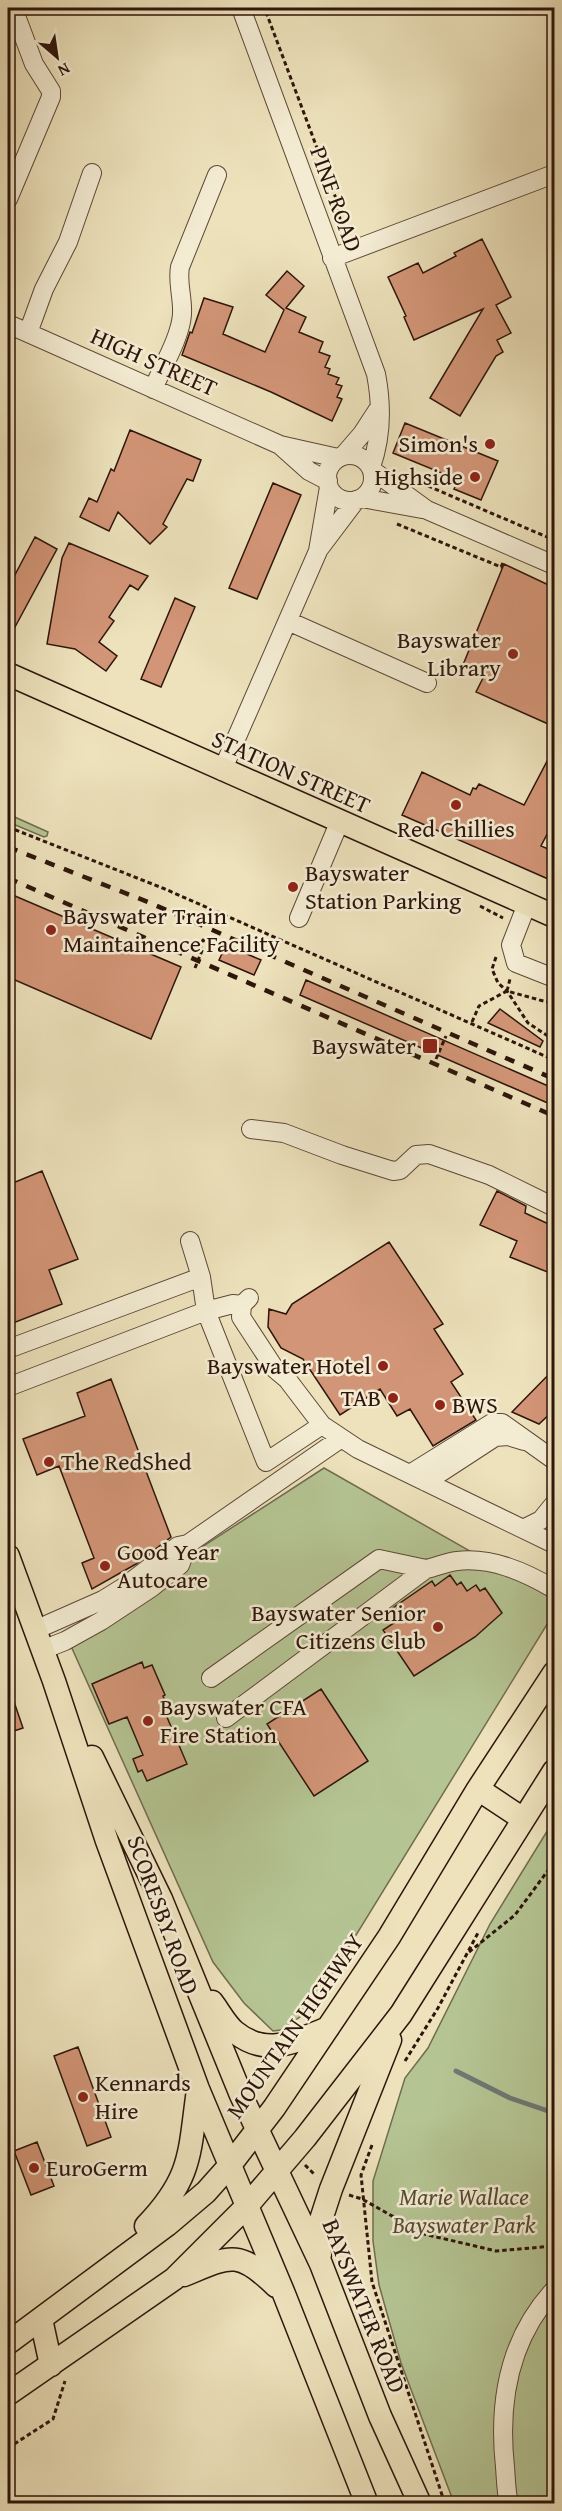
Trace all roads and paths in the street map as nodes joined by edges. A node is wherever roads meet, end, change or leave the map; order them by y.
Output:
1 (13, 8) edge
2 (241, 8) edge
3 (266, 12) dead end
4 (92, 173) dead end
5 (555, 174) edge
6 (217, 175) dead end
7 (8, 199) edge
8 (342, 225) dead end
9 (332, 258) junction
10 (8, 324) edge
11 (28, 333) junction
12 (153, 389) junction
13 (379, 408) junction
14 (280, 445) junction
15 (341, 457) junction
16 (372, 468) junction
17 (417, 481) dead end
18 (328, 484) junction
19 (359, 499) junction
20 (427, 510) junction
21 (395, 523) dead end
22 (555, 540) edge
23 (318, 551) junction
24 (555, 565) edge
25 (514, 566) dead end
26 (288, 621) junction
27 (8, 675) edge
28 (427, 683) dead end
29 (222, 771) junction
30 (339, 823) junction
31 (8, 827) edge
32 (527, 904) junction
33 (555, 916) edge
34 (298, 918) dead end
35 (212, 944) dead end
36 (195, 968) dead end
37 (555, 978) edge
38 (510, 979) dead end
39 (507, 991) junction
40 (555, 1004) edge
41 (472, 1022) junction
42 (446, 1036) dead end
43 (555, 1040) edge
44 (436, 1059) dead end
45 (555, 1060) edge
46 (555, 1099) edge
47 (550, 1108) dead end
48 (251, 1129) dead end
49 (555, 1207) edge
50 (190, 1241) dead end
51 (201, 1277) junction
52 (206, 1311) junction
53 (8, 1349) edge
54 (8, 1387) edge
55 (322, 1425) junction
56 (340, 1439) junction
57 (555, 1460) edge
58 (418, 1478) junction
59 (555, 1504) edge
60 (523, 1529) junction
61 (555, 1544) edge
62 (8, 1556) edge
63 (426, 1569) junction
64 (555, 1589) edge
65 (39, 1640) junction
66 (555, 1673) edge
67 (211, 1678) dead end
68 (54, 1681) junction
69 (226, 1718) dead end
70 (555, 1771) edge
71 (478, 1789) junction
72 (523, 1819) junction
73 (555, 1846) edge
74 (552, 1865) junction
75 (479, 1930) dead end
76 (555, 1935) edge
77 (466, 1954) junction
78 (193, 1977) junction
79 (401, 2014) junction
80 (328, 2028) junction
81 (403, 2064) dead end
82 (198, 2089) junction
83 (258, 2129) junction
84 (373, 2140) dead end
85 (230, 2165) junction
86 (278, 2170) junction
87 (362, 2199) junction
88 (246, 2207) junction
89 (555, 2246) edge
90 (321, 2264) junction
91 (174, 2279) junction
92 (93, 2281) junction
93 (555, 2290) edge
94 (284, 2294) junction
95 (41, 2319) junction
96 (8, 2343) edge
97 (51, 2365) junction
98 (74, 2375) dead end
99 (8, 2393) edge
100 (8, 2448) edge
101 (367, 2504) edge
102 (420, 2504) edge
103 (445, 2504) edge
104 (509, 2504) edge

1 - 7 street
2 - 9 street, PINE ROAD
3 - 8 path
4 - 11 street
5 - 9 street
6 - 12 street
9 - 13 street, PINE ROAD
10 - 11 street, HIGH STREET
11 - 12 street, HIGH STREET
12 - 14 street, HIGH STREET
13 - 15 street
13 - 16 street, PINE ROAD
14 - 15 street, HIGH STREET
14 - 18 street, HIGH STREET
15 - 16 street
15 - 18 street
16 - 19 street
16 - 20 street
17 - 22 path
18 - 19 street
18 - 23 street
19 - 20 street
19 - 23 street
20 - 24 street
21 - 25 path
23 - 26 street
26 - 28 street
26 - 29 street
27 - 29 main road, STATION STREET
29 - 30 main road, STATION STREET
30 - 32 main road, STATION STREET
30 - 34 street
31 - 41 path
32 - 33 main road, STATION STREET
32 - 37 street
35 - 36 path
38 - 39 path
39 - 40 path
39 - 41 path
39 - 43 path
41 - 45 path
42 - 44 path
46 - 47 path
48 - 49 street
50 - 51 street
51 - 52 street
51 - 53 street
52 - 54 street
52 - 55 street
52 - 55 street
55 - 56 street
56 - 58 street
56 - 65 street
57 - 58 street
58 - 60 street
59 - 60 street
60 - 61 street
62 - 65 main road, SCORESBY ROAD
63 - 64 street
63 - 67 street
63 - 69 street
65 - 68 main road, SCORESBY ROAD
66 - 71 main road, MOUNTAIN HIGHWAY
68 - 78 main road, SCORESBY ROAD
68 - 82 main road, SCORESBY ROAD
70 - 72 main road
71 - 72 main road
71 - 80 main road, MOUNTAIN HIGHWAY
72 - 79 main road
73 - 74 path
74 - 76 path
74 - 77 path
75 - 77 path
77 - 81 path
78 - 80 main road
78 - 83 main road, SCORESBY ROAD
79 - 86 main road
79 - 90 main road
80 - 83 main road, MOUNTAIN HIGHWAY
82 - 85 main road, SCORESBY ROAD
82 - 92 main road
83 - 85 main road, MOUNTAIN HIGHWAY
83 - 86 main road, BAYSWATER ROAD
84 - 87 path
85 - 88 main road
85 - 92 main road, MOUNTAIN HIGHWAY
86 - 88 main road
86 - 90 main road, BAYSWATER ROAD
87 - 89 path
87 - 103 path
88 - 91 main road
88 - 94 main road
90 - 102 main road, BAYSWATER ROAD
91 - 94 main road
91 - 97 main road
92 - 95 main road, MOUNTAIN HIGHWAY
93 - 104 street
94 - 101 main road
95 - 96 main road, MOUNTAIN HIGHWAY
95 - 97 main road
97 - 99 main road
98 - 100 path

